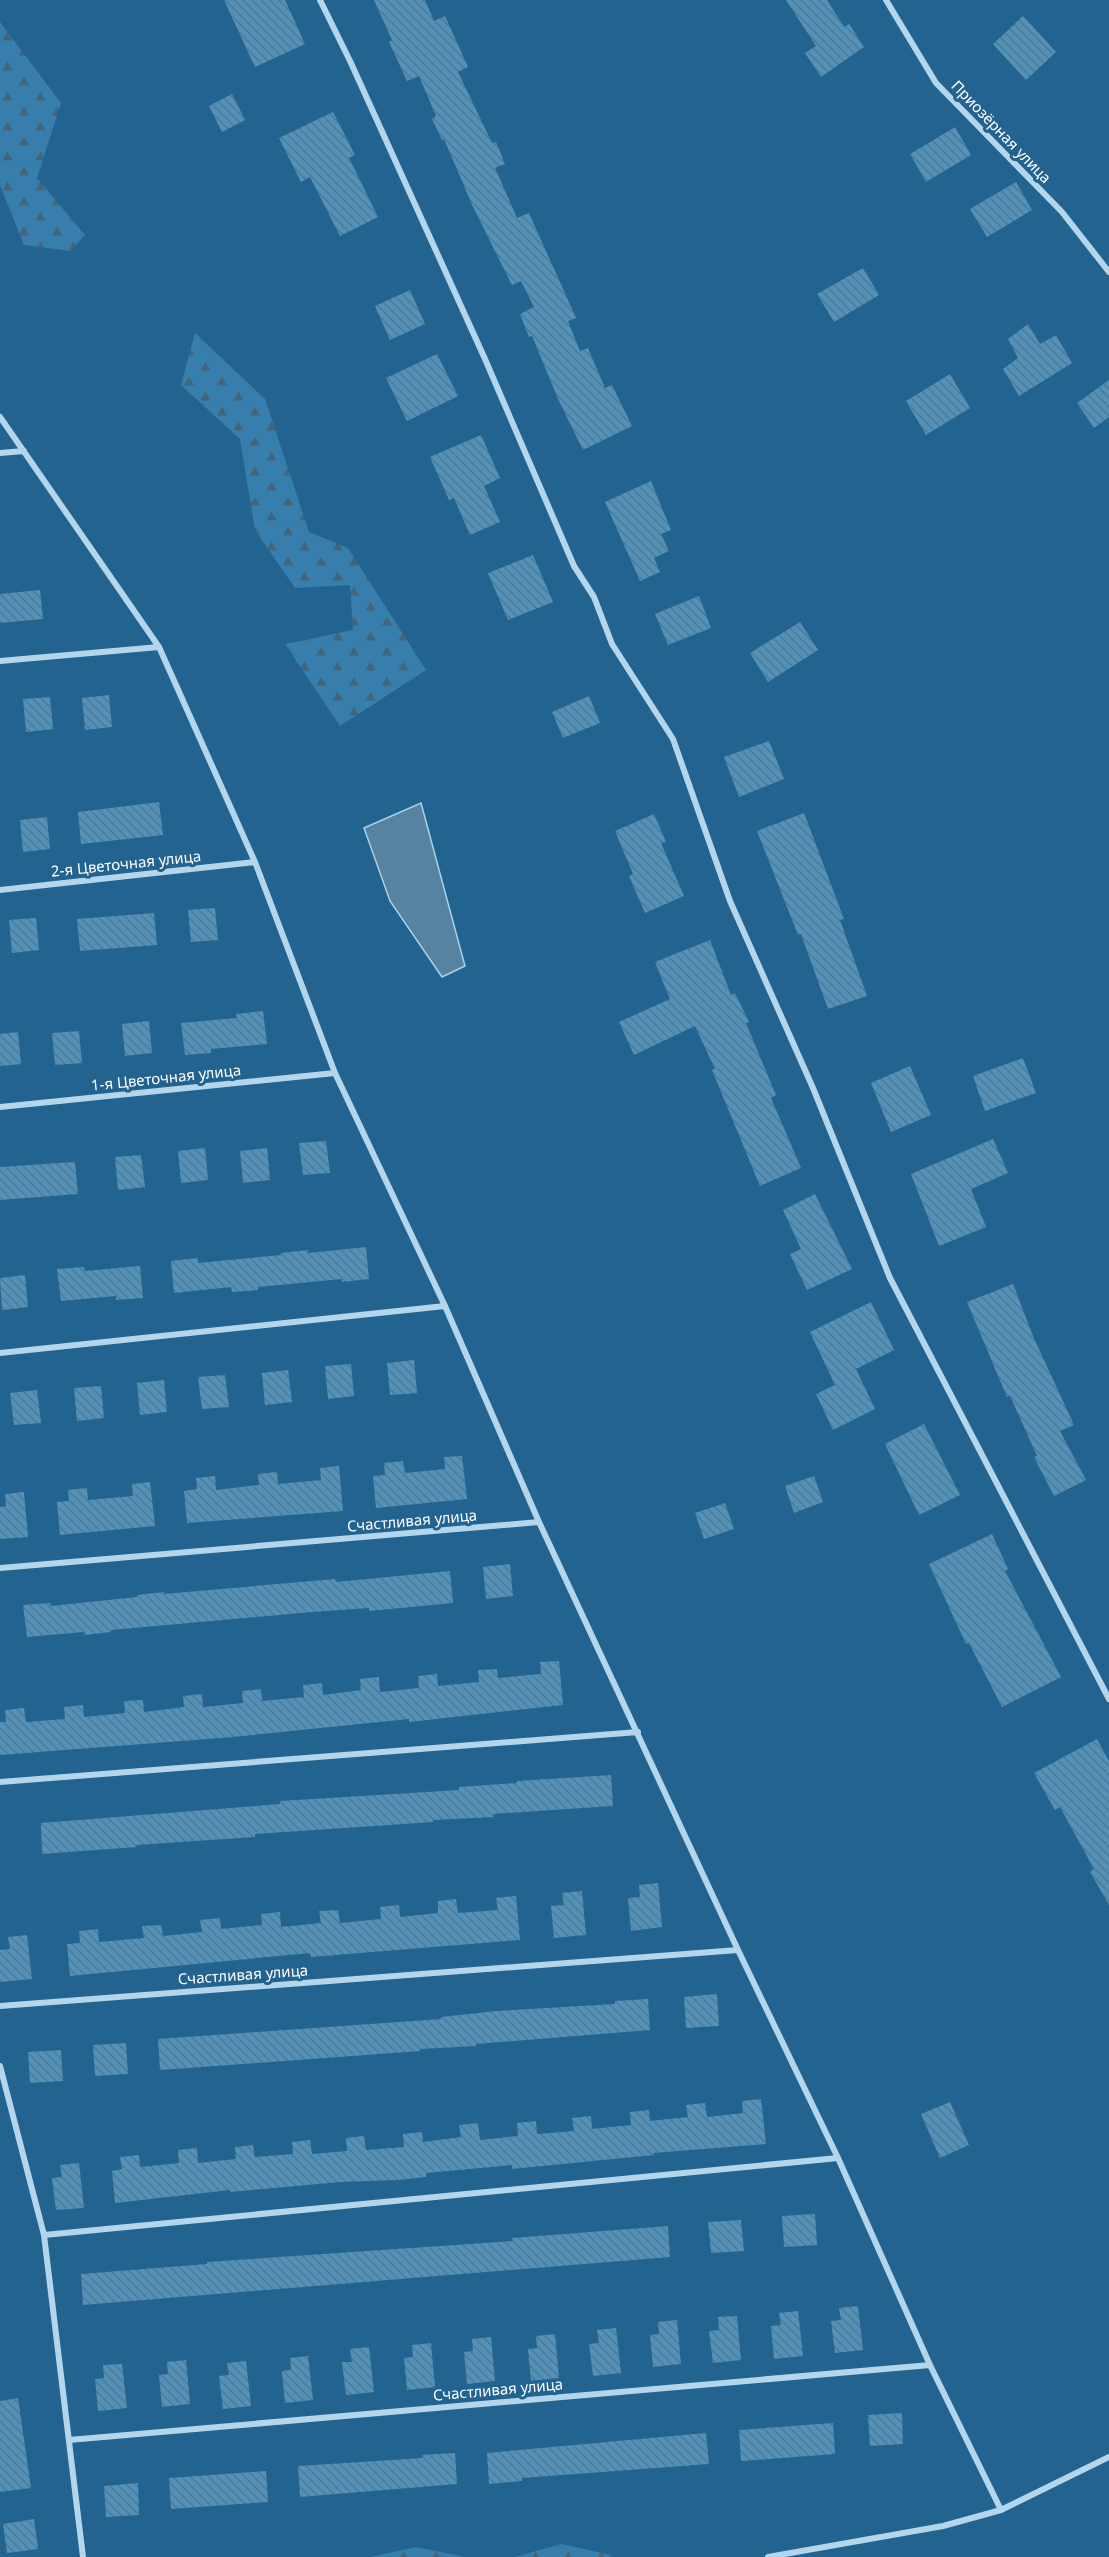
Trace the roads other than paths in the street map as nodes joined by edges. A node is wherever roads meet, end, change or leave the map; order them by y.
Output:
1 (320, 0) edge
2 (886, 0) edge
3 (1109, 272) edge
4 (0, 417) edge
5 (24, 451) junction
6 (0, 453) edge
7 (159, 647) junction
8 (0, 661) edge
9 (255, 862) junction
10 (0, 890) edge
11 (334, 1073) junction
12 (0, 1107) edge
13 (445, 1306) junction
14 (0, 1353) edge
15 (539, 1522) junction
16 (0, 1568) edge
17 (1109, 1699) edge
18 (638, 1732) junction
19 (0, 1782) edge
20 (738, 1950) junction
21 (0, 2006) edge
22 (0, 2066) edge
23 (838, 2158) junction
24 (44, 2235) junction
25 (930, 2365) junction
26 (69, 2440) junction
27 (1109, 2457) edge
28 (1001, 2510) junction
29 (83, 2557) edge
30 (768, 2557) edge

1 - 17 street
2 - 3 street, Приозёрная улица
4 - 5 street
5 - 6 street
5 - 7 street
7 - 8 street
7 - 9 street
9 - 10 street, 2-я Цветочная улица
9 - 11 street
11 - 12 street, 1-я Цветочная улица
11 - 13 street
13 - 14 street
13 - 15 street
15 - 16 street, Счастливая улица
15 - 18 street
18 - 19 street
18 - 20 street
20 - 21 street, Счастливая улица
20 - 23 street
22 - 24 street
23 - 24 street
23 - 25 street
24 - 26 street
25 - 26 street, Счастливая улица
25 - 28 street
26 - 29 street
27 - 28 street
28 - 30 street

